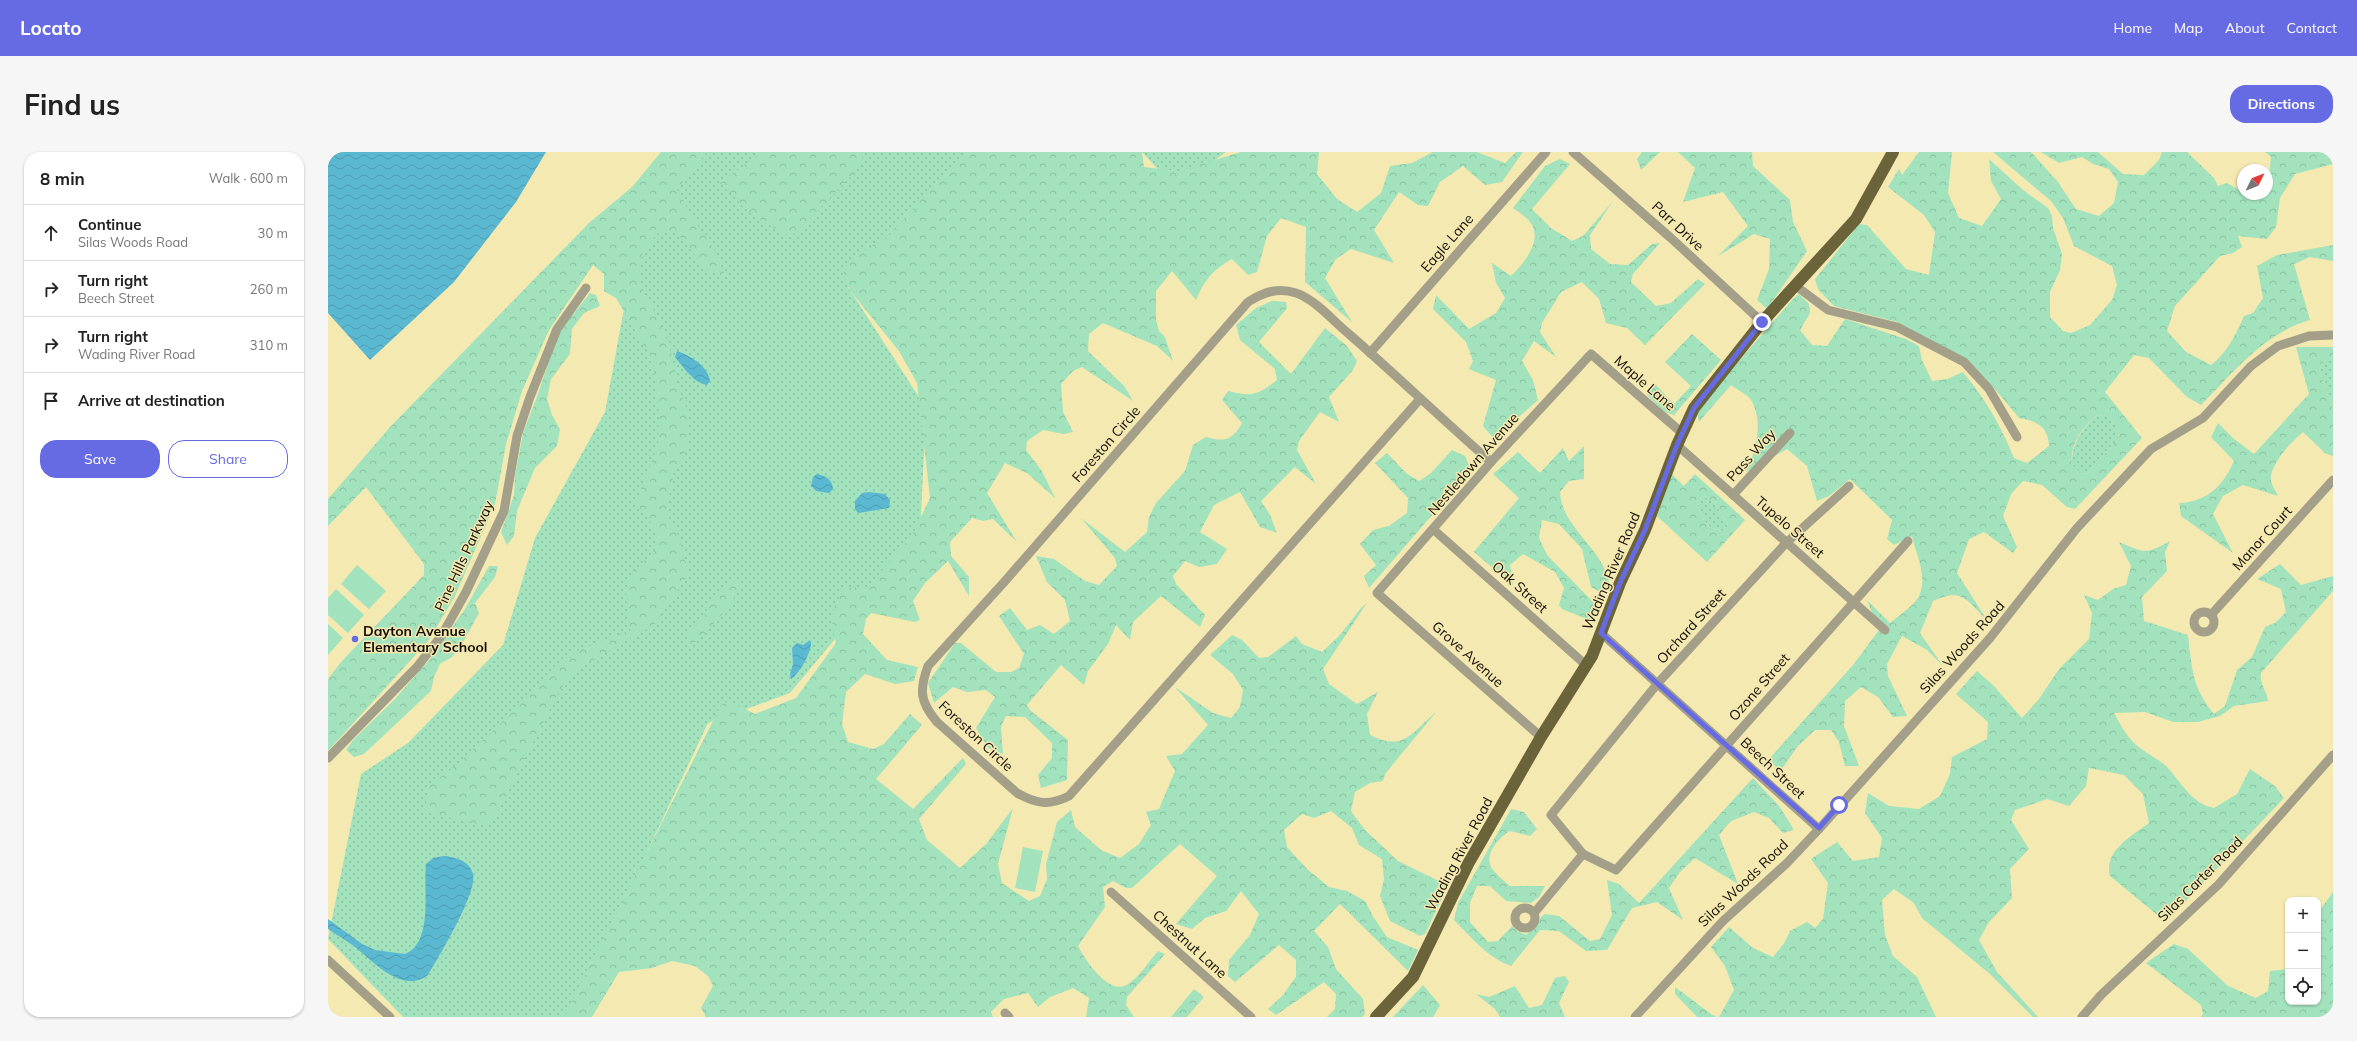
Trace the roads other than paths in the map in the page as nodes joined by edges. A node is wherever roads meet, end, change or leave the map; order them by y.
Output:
1 (1546, 152) edge
2 (1573, 152) edge
3 (1893, 152) edge
4 (1796, 286) junction
5 (586, 288) dead end
6 (1762, 322) junction
7 (2333, 335) edge
8 (1370, 353) junction
9 (1591, 354) joint
10 (1420, 399) junction
11 (1682, 433) junction
12 (1790, 433) dead end
13 (2017, 437) dead end
14 (1677, 445) junction
15 (1491, 462) junction
16 (2333, 480) edge
17 (1849, 486) dead end
18 (1733, 495) junction
19 (1434, 530) junction
20 (1908, 540) dead end
21 (1786, 543) junction
22 (1377, 593) joint
23 (1853, 600) junction
24 (2211, 615) dead end
25 (1885, 630) dead end
26 (1601, 633) junction
27 (1587, 666) junction
28 (1658, 683) junction
29 (1540, 737) junction
30 (1727, 745) junction
31 (2333, 755) edge
32 (328, 758) edge
33 (1819, 828) junction
34 (1584, 854) junction
35 (1111, 892) dead end
36 (1535, 912) dead end
37 (328, 960) edge
38 (390, 1017) edge
39 (1251, 1017) edge
40 (1376, 1017) edge
41 (1635, 1017) edge
42 (2082, 1017) edge

1 - 8 street, Eagle Lane
2 - 6 street, Parr Drive
3 - 4 main road, Wading River Road
4 - 6 main road, Wading River Road
4 - 13 street
5 - 32 street, Pine Hills Parkway
6 - 11 main road, Wading River Road
7 - 33 street, Silas Woods Road
8 - 10 street, Foreston Circle
8 - 10 street, Foreston Circle
9 - 11 street, Maple Lane
9 - 15 street, Nestledown Avenue
10 - 15 street, Foreston Circle
11 - 14 main road, Wading River Road
12 - 18 street, Pass Way
14 - 18 street, Tupelo Street
14 - 26 main road, Wading River Road
15 - 19 street, Nestledown Avenue
16 - 24 street, Manor Court
17 - 21 street, Orchard Street
18 - 21 street, Tupelo Street
19 - 22 street, Nestledown Avenue
19 - 27 street, Oak Street
20 - 23 street, Ozone Street
21 - 23 street, Tupelo Street
21 - 28 street, Orchard Street
22 - 29 street, Grove Avenue
23 - 25 street, Tupelo Street
23 - 30 street, Ozone Street
26 - 27 main road, Wading River Road
26 - 28 street, Beech Street
27 - 29 main road, Wading River Road
28 - 30 street, Beech Street
28 - 34 street, Orchard Street
29 - 40 main road, Wading River Road
30 - 33 street, Beech Street
30 - 34 street, Ozone Street
31 - 42 street, Silas Carter Road
33 - 41 street, Silas Woods Road
34 - 36 street
35 - 39 street, Chestnut Lane
37 - 38 street

